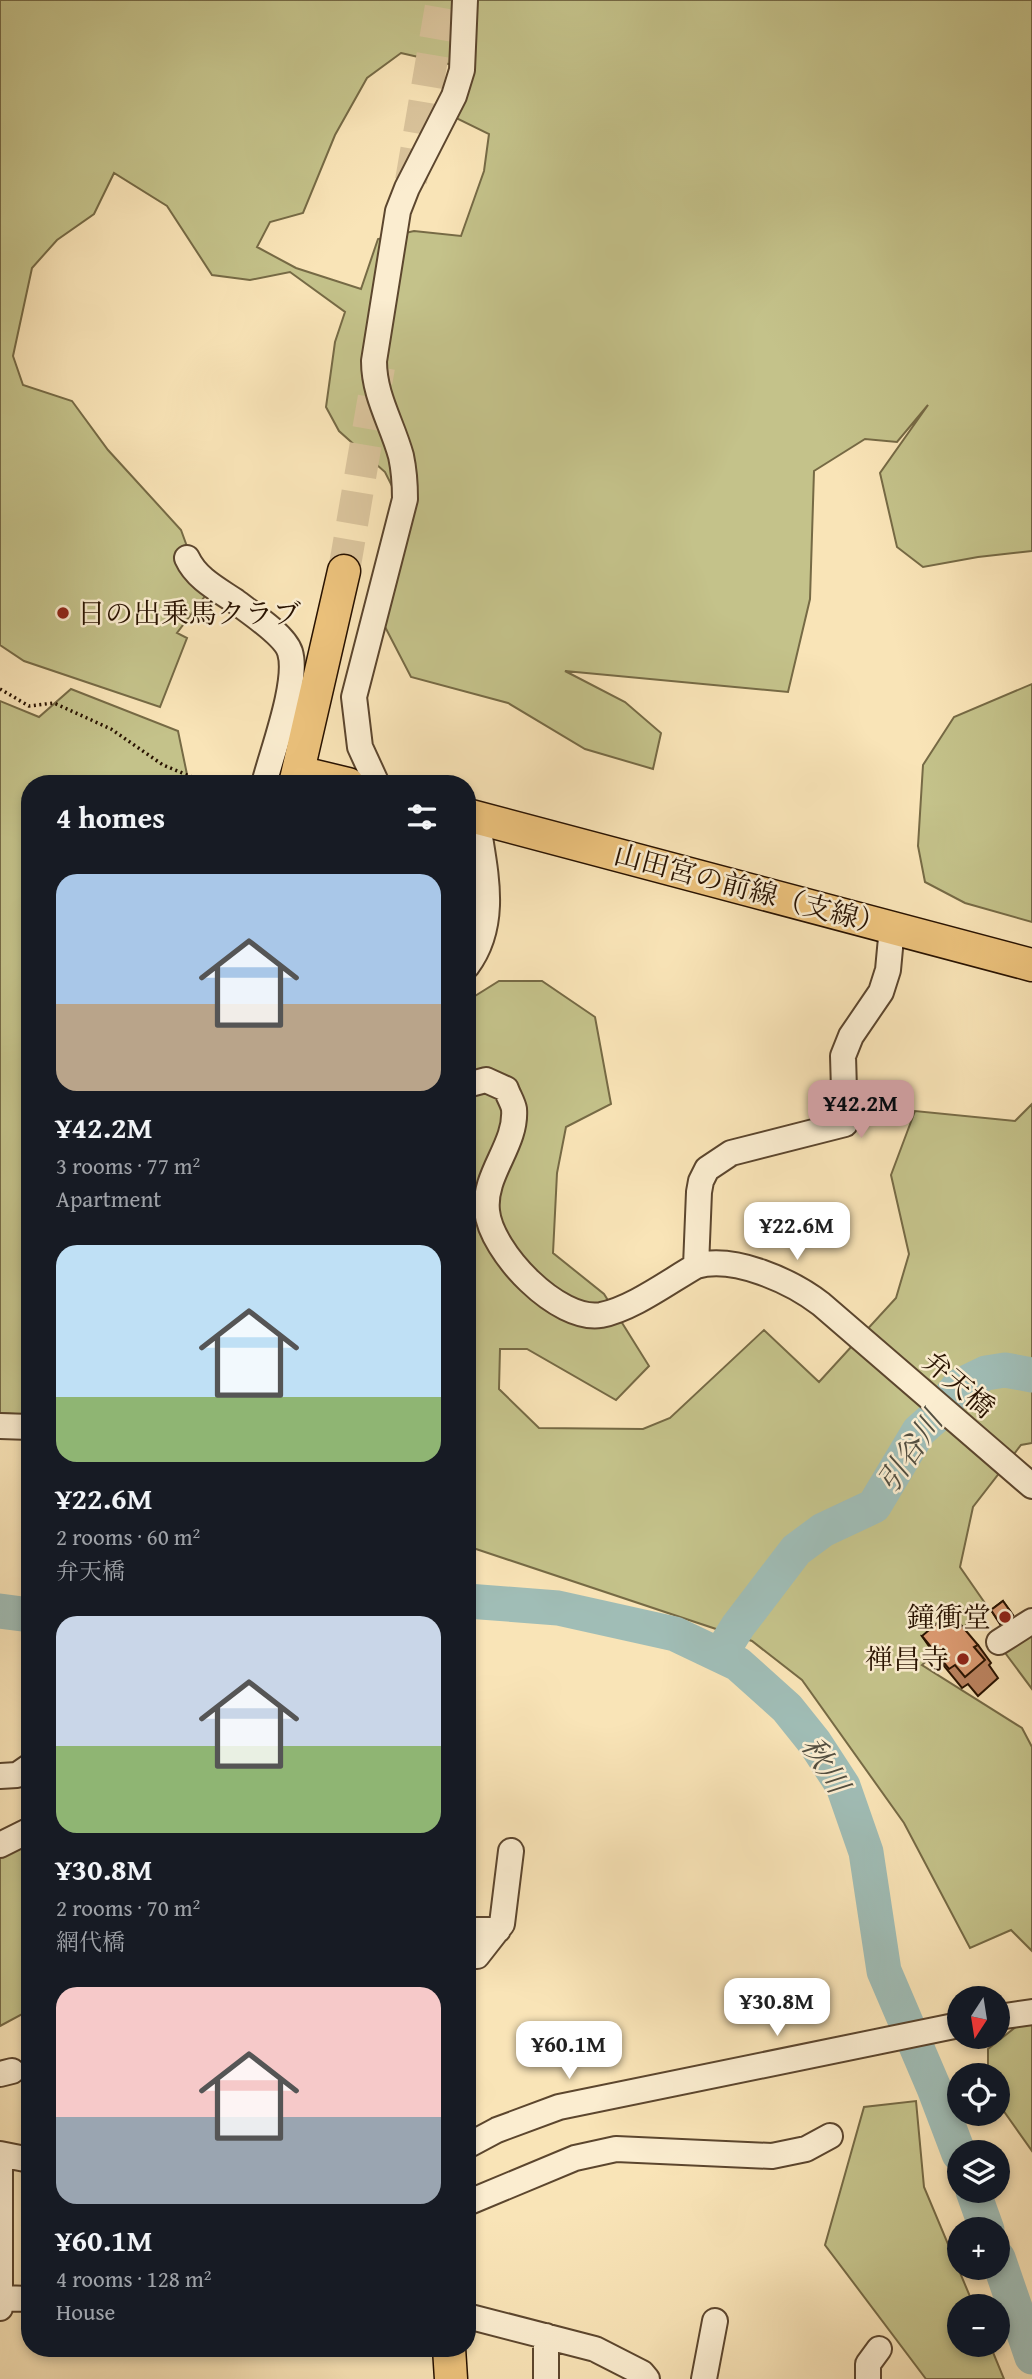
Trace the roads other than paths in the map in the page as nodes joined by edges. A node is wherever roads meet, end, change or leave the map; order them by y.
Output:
1 (465, 0) edge
2 (187, 558) dead end
3 (344, 571) tunnel mouth
4 (266, 775) edge
5 (297, 775) edge
6 (373, 775) edge
7 (476, 818) edge
8 (476, 842) edge
9 (892, 927) junction
10 (476, 951) edge
11 (1032, 965) edge
12 (476, 1083) edge
13 (695, 1266) junction
14 (0, 1426) edge
15 (21, 1427) edge
16 (1032, 1486) edge
17 (1032, 1621) edge
18 (999, 1642) dead end
19 (21, 1834) edge
20 (0, 1845) edge
21 (510, 1851) dead end
22 (476, 1930) edge
23 (498, 1930) junction
24 (476, 1956) edge
25 (1032, 2012) edge
26 (1010, 2015) edge
27 (947, 2027) edge
28 (830, 2136) dead end
29 (476, 2141) edge
30 (0, 2154) edge
31 (21, 2158) edge
32 (0, 2170) edge
33 (476, 2199) edge
34 (21, 2300) edge
35 (1, 2303) edge
36 (476, 2318) edge
37 (715, 2321) dead end
38 (546, 2336) junction
39 (879, 2349) dead end
40 (450, 2357) edge
41 (643, 2377) edge
42 (451, 2379) edge
43 (546, 2379) edge
44 (704, 2379) edge
45 (868, 2379) edge

1 - 6 street
2 - 4 street
3 - 5 main road
7 - 9 main road, 山田宮の前線（支線）
8 - 10 street
9 - 11 main road, 山田宮の前線（支線）
9 - 13 street
12 - 13 street
13 - 16 street, 弁天橋
14 - 15 street
17 - 18 street
19 - 20 street
21 - 23 street
22 - 23 street
23 - 24 street
25 - 26 street
27 - 29 street
28 - 33 street
30 - 31 street
32 - 35 street
34 - 35 street
36 - 38 street
37 - 44 street
38 - 41 street
38 - 43 street
39 - 45 street
40 - 42 main road

